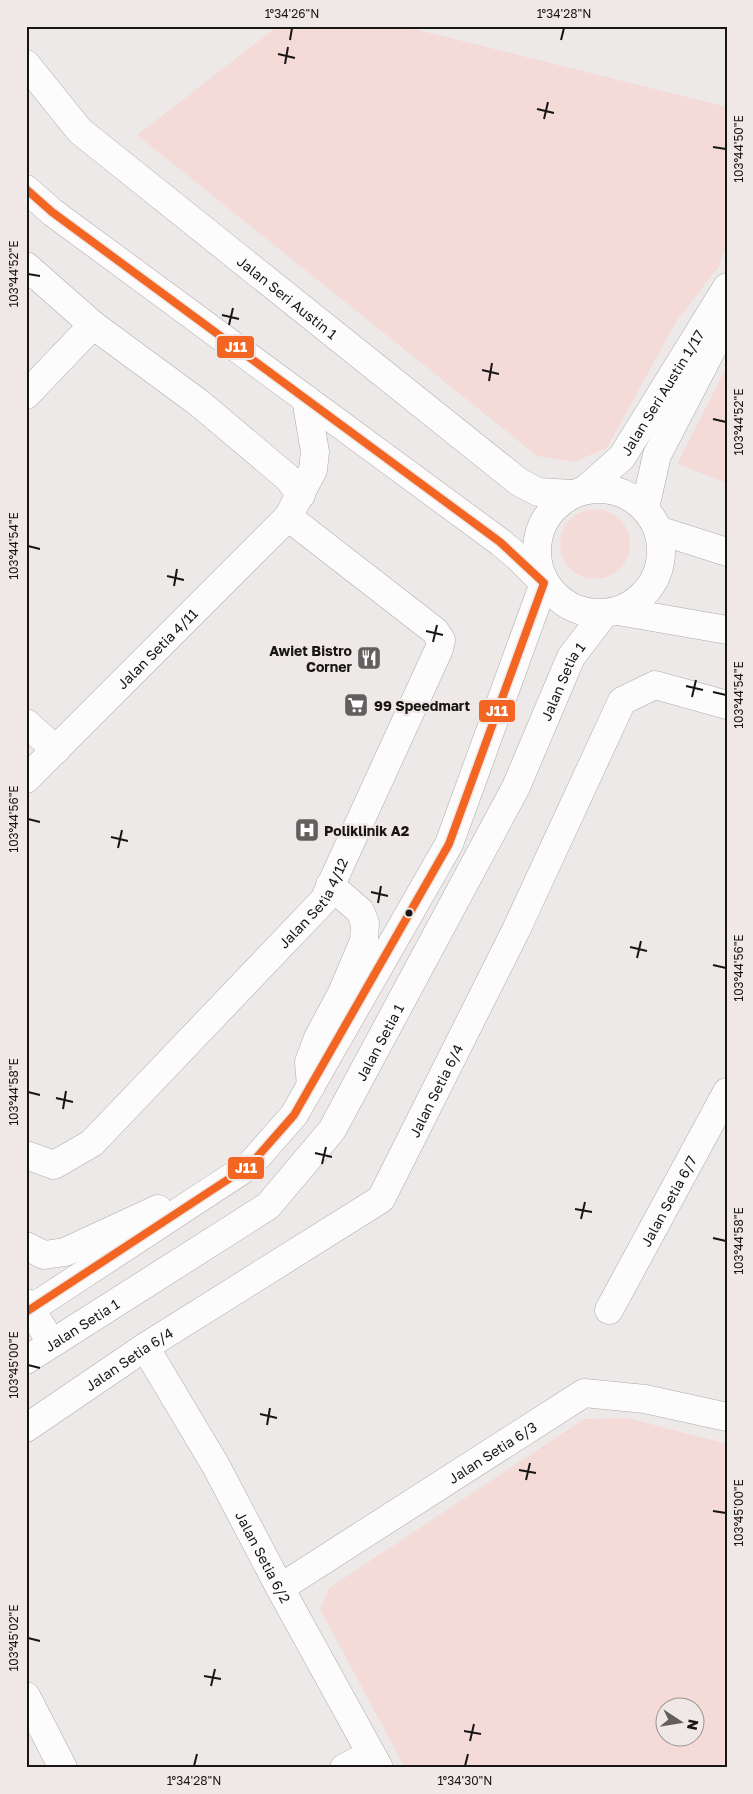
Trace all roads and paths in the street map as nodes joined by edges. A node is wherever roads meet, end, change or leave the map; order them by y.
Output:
1 (26, 64) edge
2 (26, 189) edge
3 (26, 266) edge
4 (727, 286) edge
5 (727, 320) edge
6 (93, 326) junction
7 (26, 395) edge
8 (306, 399) junction
9 (579, 492) junction
10 (294, 506) junction
11 (651, 519) junction
12 (727, 552) edge
13 (544, 582) junction
14 (611, 612) junction
15 (727, 630) edge
16 (727, 705) edge
17 (26, 723) edge
18 (56, 750) junction
19 (26, 779) edge
20 (330, 885) junction
21 (311, 1086) junction
22 (727, 1092) edge
23 (26, 1156) edge
24 (250, 1165) junction
25 (26, 1246) edge
26 (28, 1308) edge
27 (609, 1310) dead end
28 (52, 1343) junction
29 (145, 1347) junction
30 (26, 1360) edge
31 (727, 1417) edge
32 (26, 1428) edge
33 (280, 1588) junction
34 (26, 1696) edge
35 (375, 1761) edge
36 (63, 1768) edge
37 (344, 1768) edge

1 - 9 street, Jalan Seri Austin 1
2 - 8 street
3 - 6 street
4 - 9 street, Jalan Seri Austin 1/17
5 - 11 street, Jalan Seri Austin 1/17
6 - 7 street
6 - 10 street
8 - 10 street, Jalan Setia 4/11
8 - 13 street
9 - 11 street
9 - 13 street
10 - 18 street, Jalan Setia 4/11
10 - 20 street, Jalan Setia 4/12
11 - 12 street
11 - 14 street
13 - 14 street
13 - 21 street
14 - 15 street
14 - 28 street, Jalan Setia 1
16 - 29 street, Jalan Setia 6/4
17 - 18 street
18 - 19 street, Jalan Setia 4/11
20 - 21 street
20 - 23 street, Jalan Setia 4/12
21 - 24 street
22 - 27 street, Jalan Setia 6/7
24 - 25 street
24 - 26 street
26 - 28 street
28 - 30 street, Jalan Setia 1
29 - 32 street, Jalan Setia 6/4
29 - 33 street, Jalan Setia 6/2
31 - 33 street, Jalan Setia 6/3
33 - 35 street, Jalan Setia 6/2
34 - 36 street
35 - 37 street

